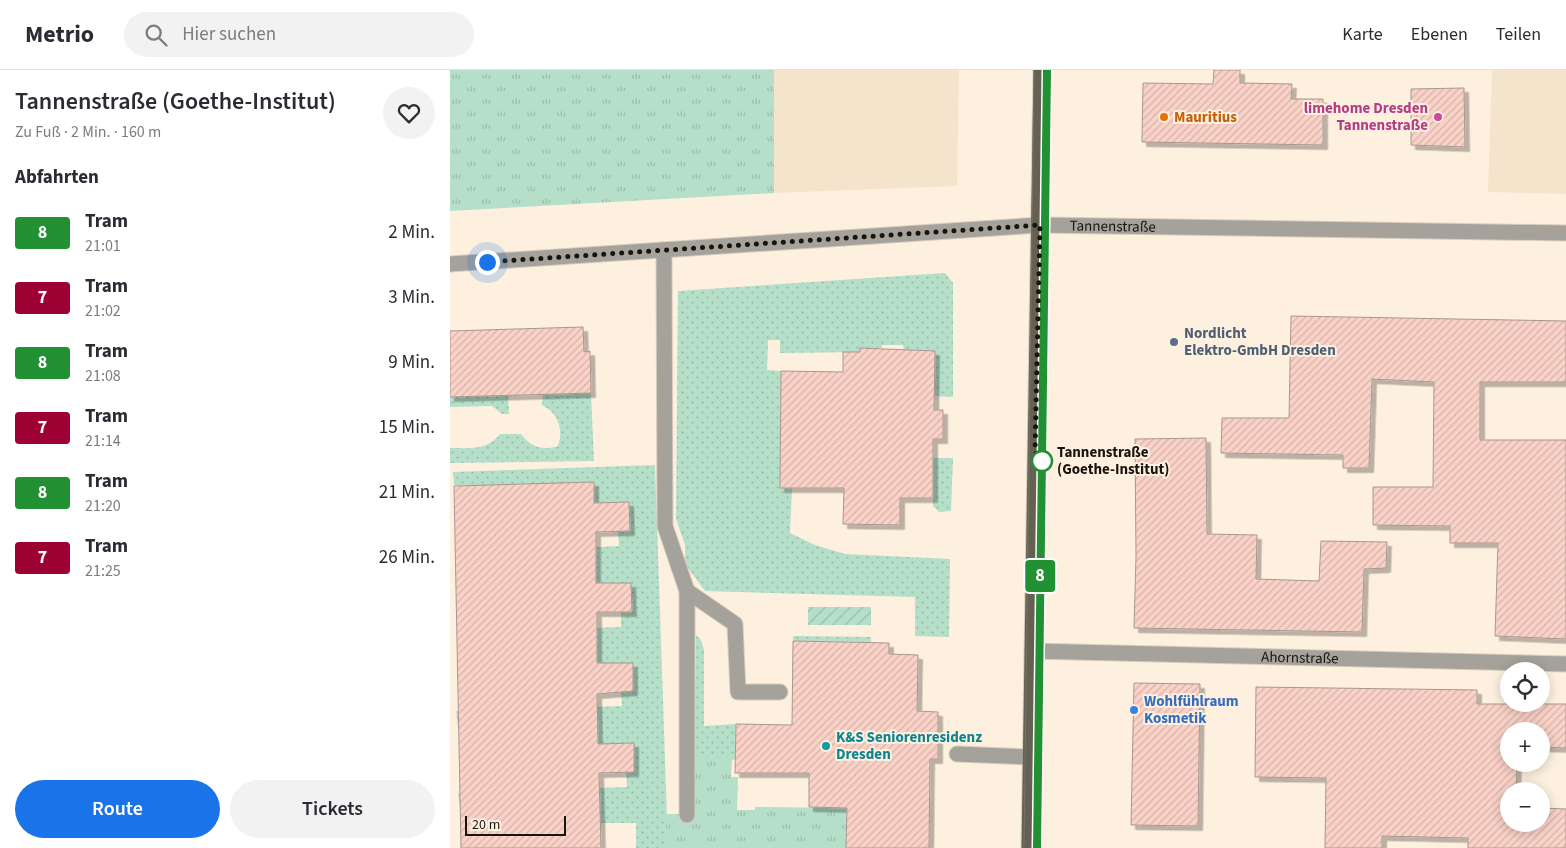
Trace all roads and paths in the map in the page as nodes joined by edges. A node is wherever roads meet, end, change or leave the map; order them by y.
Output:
1 (1041, 70) edge
2 (1040, 225) junction
3 (1566, 233) edge
4 (664, 250) junction
5 (450, 264) edge
6 (687, 591) junction
7 (1032, 651) junction
8 (1566, 664) edge
9 (780, 692) dead end
10 (957, 754) dead end
11 (1030, 757) junction
12 (687, 815) dead end
13 (1029, 848) edge

1 - 2 main road
2 - 3 street, Tannenstraße
2 - 4 street, Tannenstraße
2 - 7 main road
4 - 5 street, Tannenstraße
4 - 6 street
6 - 9 street
6 - 12 street
7 - 8 street, Ahornstraße
7 - 11 main road
10 - 11 street
11 - 13 main road

